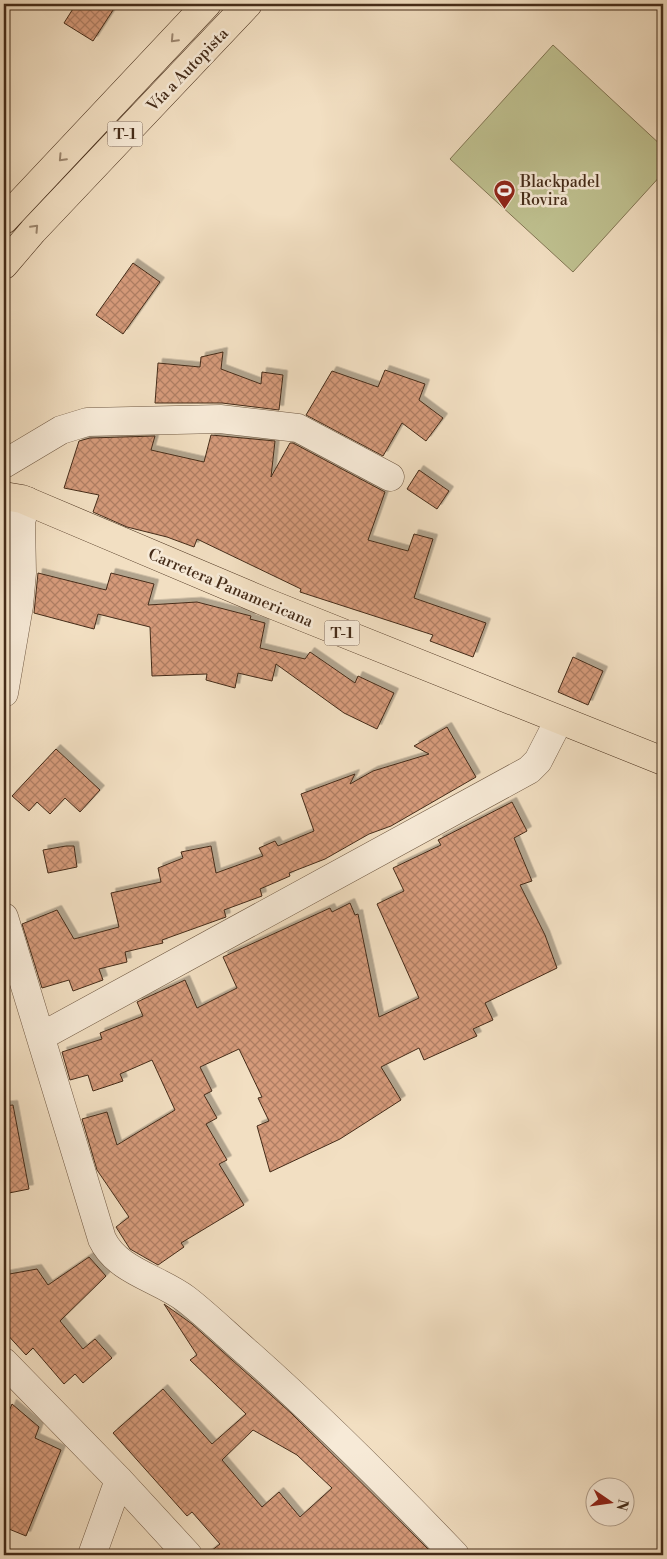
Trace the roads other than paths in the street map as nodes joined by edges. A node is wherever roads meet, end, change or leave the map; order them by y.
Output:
1 (207, 4) edge
2 (248, 4) edge
3 (4, 220) edge
4 (4, 265) edge
5 (4, 464) edge
6 (390, 477) dead end
7 (14, 494) edge
8 (4, 694) edge
9 (559, 720) junction
10 (663, 761) edge
11 (4, 917) edge
12 (42, 1036) junction
13 (4, 1362) edge
14 (119, 1480) junction
15 (92, 1555) edge
16 (188, 1555) edge
17 (455, 1555) edge

1 -> 3 highway, Vía a Autopista / T-1
4 -> 2 highway, Vía a Autopista / T-1
5 - 6 street
7 - 8 street
7 - 9 highway, Carretera Panamericana / T-1
9 - 10 highway, Carretera Panamericana / T-1
9 - 12 street
11 - 12 street
12 - 17 street
13 - 14 street
14 - 15 street
14 - 16 street

